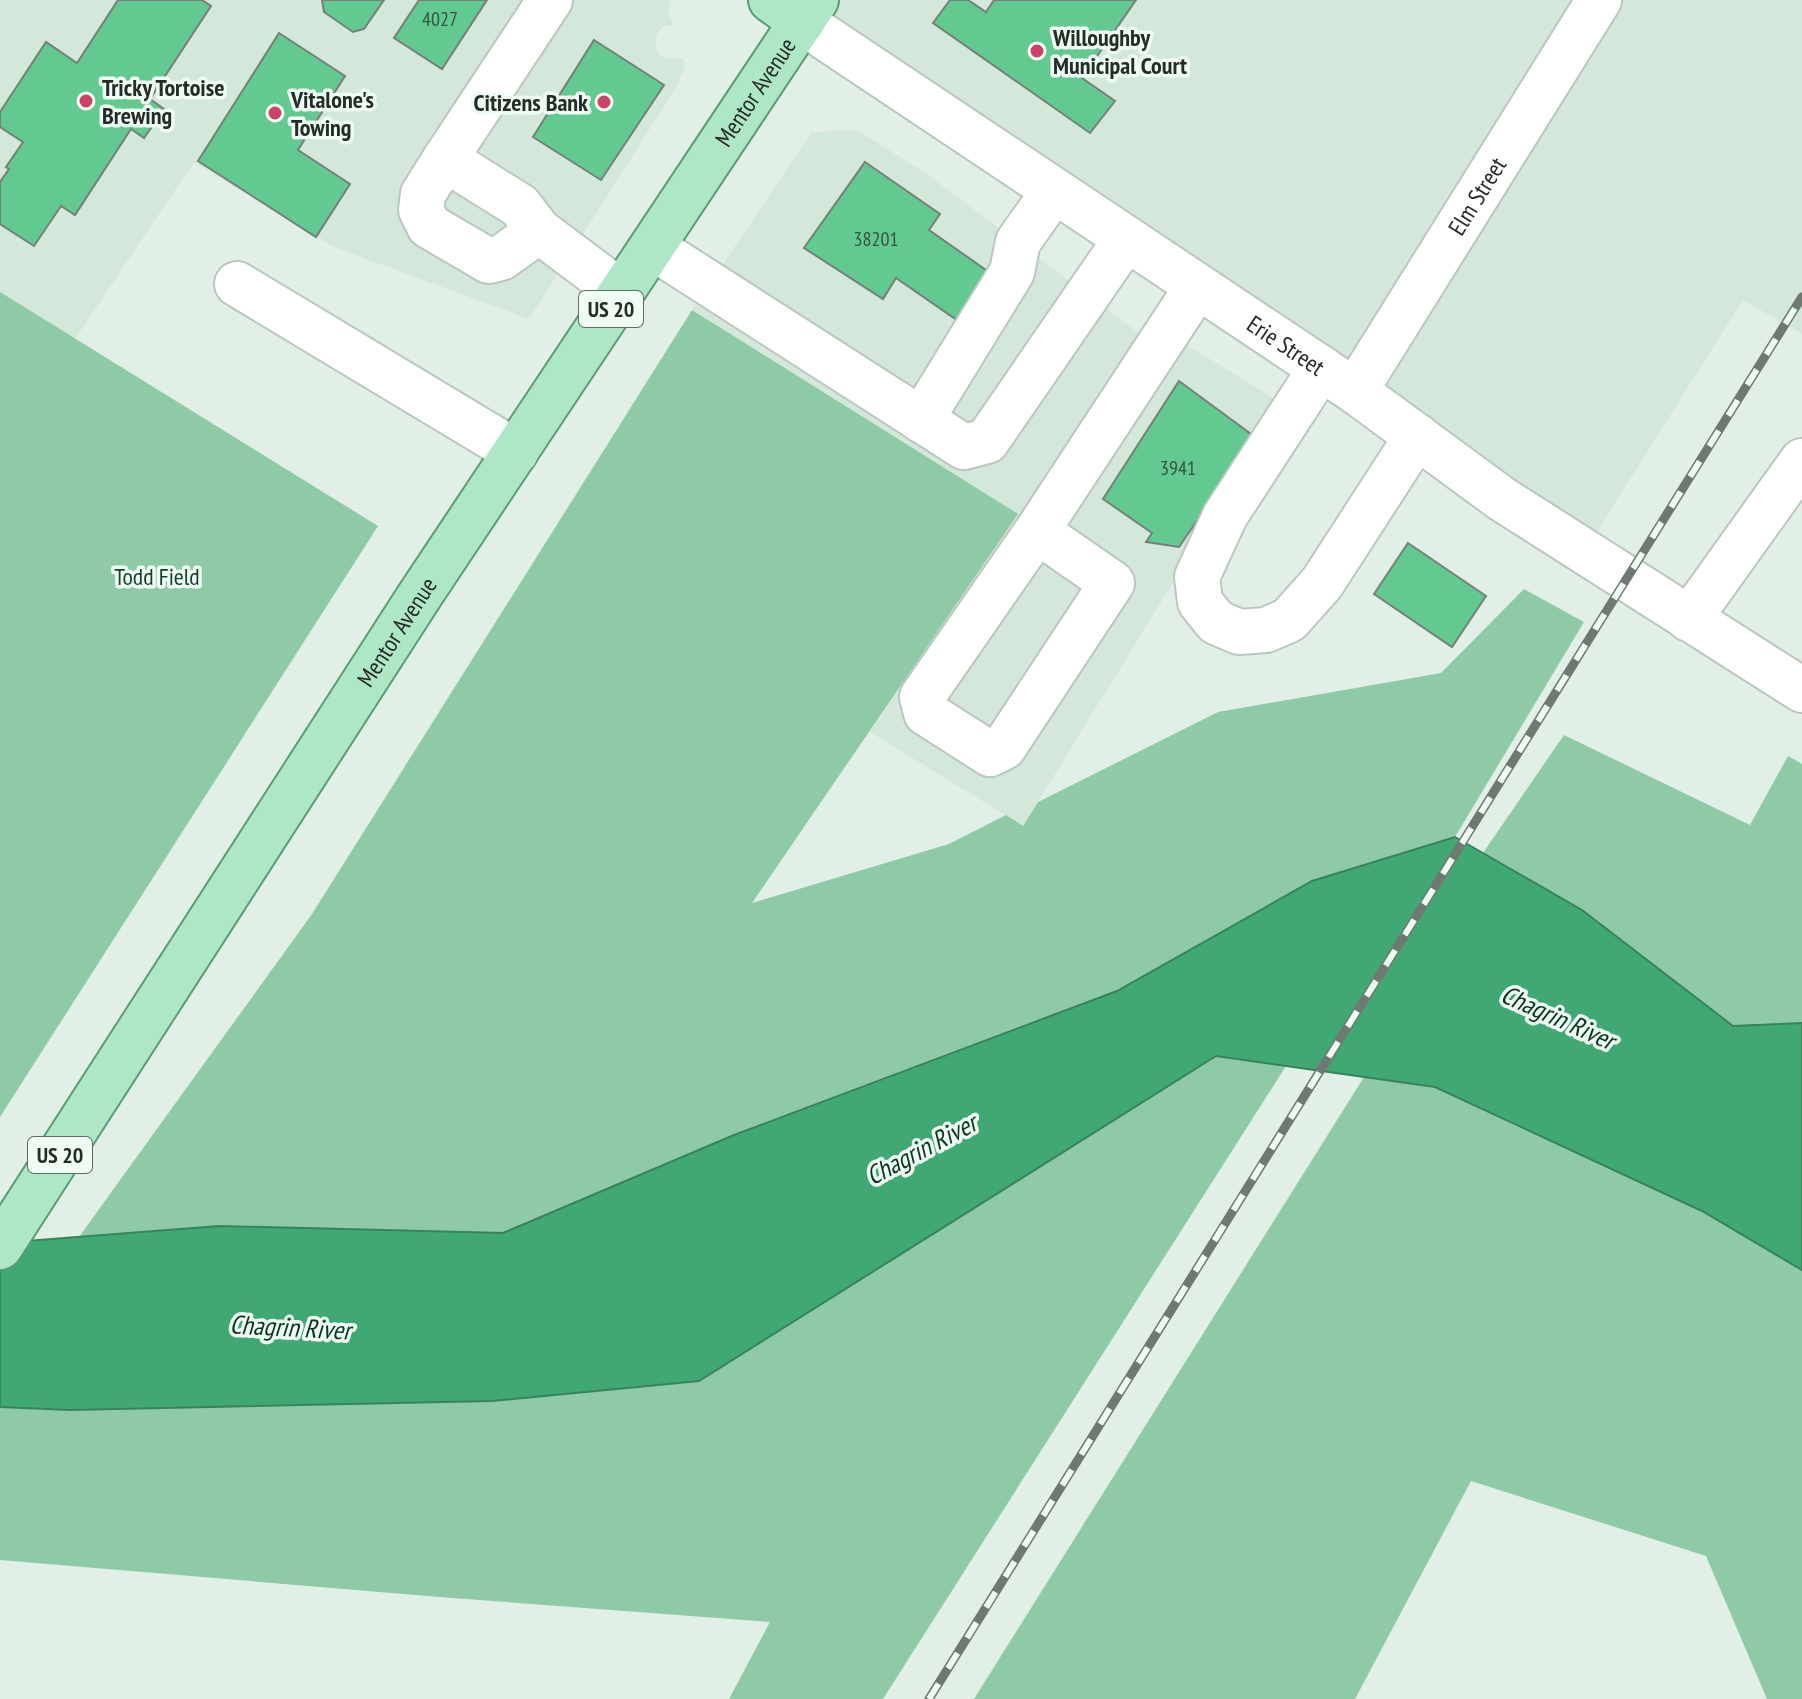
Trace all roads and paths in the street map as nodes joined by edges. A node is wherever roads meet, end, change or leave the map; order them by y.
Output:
1 (550, 0) edge
2 (1599, 0) edge
3 (796, 7) edge
4 (445, 159) junction
5 (1054, 191) junction
6 (539, 231) junction
7 (1126, 239) junction
8 (652, 247) junction
9 (237, 284) dead end
10 (1197, 287) junction
11 (622, 293) junction
12 (1338, 380) junction
13 (921, 420) junction
14 (1417, 436) junction
15 (516, 452) junction
16 (1802, 461) edge
17 (1037, 531) junction
18 (1689, 619) junction
19 (1802, 690) edge
20 (0, 1247) edge

1 - 4 street
2 - 12 street, Elm Street
3 - 5 street, Erie Street
3 - 8 main road, Mentor Avenue / US 20
4 - 6 street
4 - 6 street
5 - 7 street, Erie Street
5 - 13 street
6 - 11 street
7 - 10 street, Erie Street
7 - 13 street
8 - 11 main road, Mentor Avenue / US 20
8 - 13 street
9 - 15 street
10 - 12 street, Erie Street
10 - 17 street
11 - 15 main road, Mentor Avenue / US 20
12 - 14 street, Erie Street
12 - 14 street, Elm Street
14 - 18 street, Erie Street
15 - 20 main road, Mentor Avenue / US 20
16 - 18 street
17 - 17 street
18 - 19 street, Erie Street

